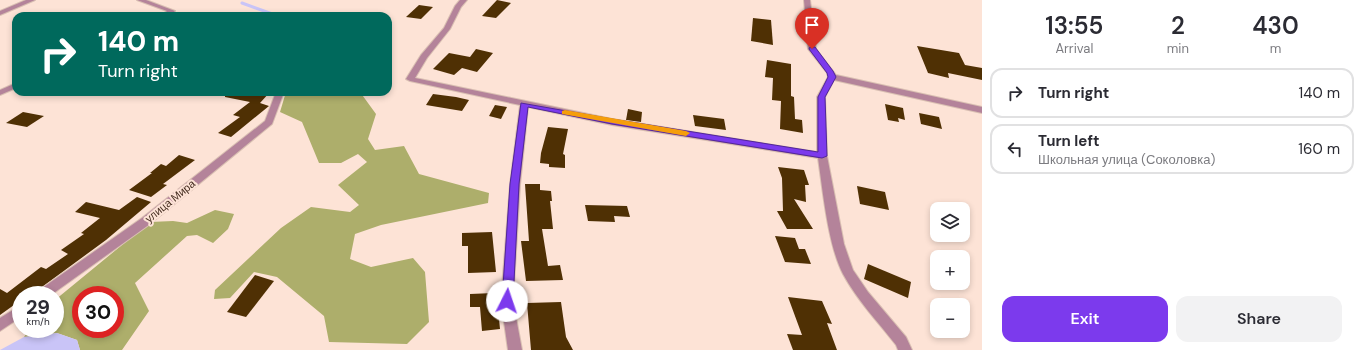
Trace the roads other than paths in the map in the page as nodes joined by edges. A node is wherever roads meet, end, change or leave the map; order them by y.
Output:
1 (32, 0) edge
2 (140, 0) edge
3 (464, 0) edge
4 (807, 0) edge
5 (170, 12) edge
6 (0, 13) edge
7 (832, 77) junction
8 (12, 87) edge
9 (0, 93) edge
10 (279, 96) edge
11 (524, 104) junction
12 (982, 110) edge
13 (822, 156) junction
14 (55, 286) edge
15 (12, 316) edge
16 (0, 325) edge
17 (515, 350) edge
18 (906, 350) edge

1 - 6 street
2 - 5 street
3 - 11 street
4 - 7 street
7 - 12 street
7 - 13 street
8 - 9 street
10 - 14 street, улица Мира
11 - 13 street
11 - 17 street
13 - 18 street
15 - 16 street

